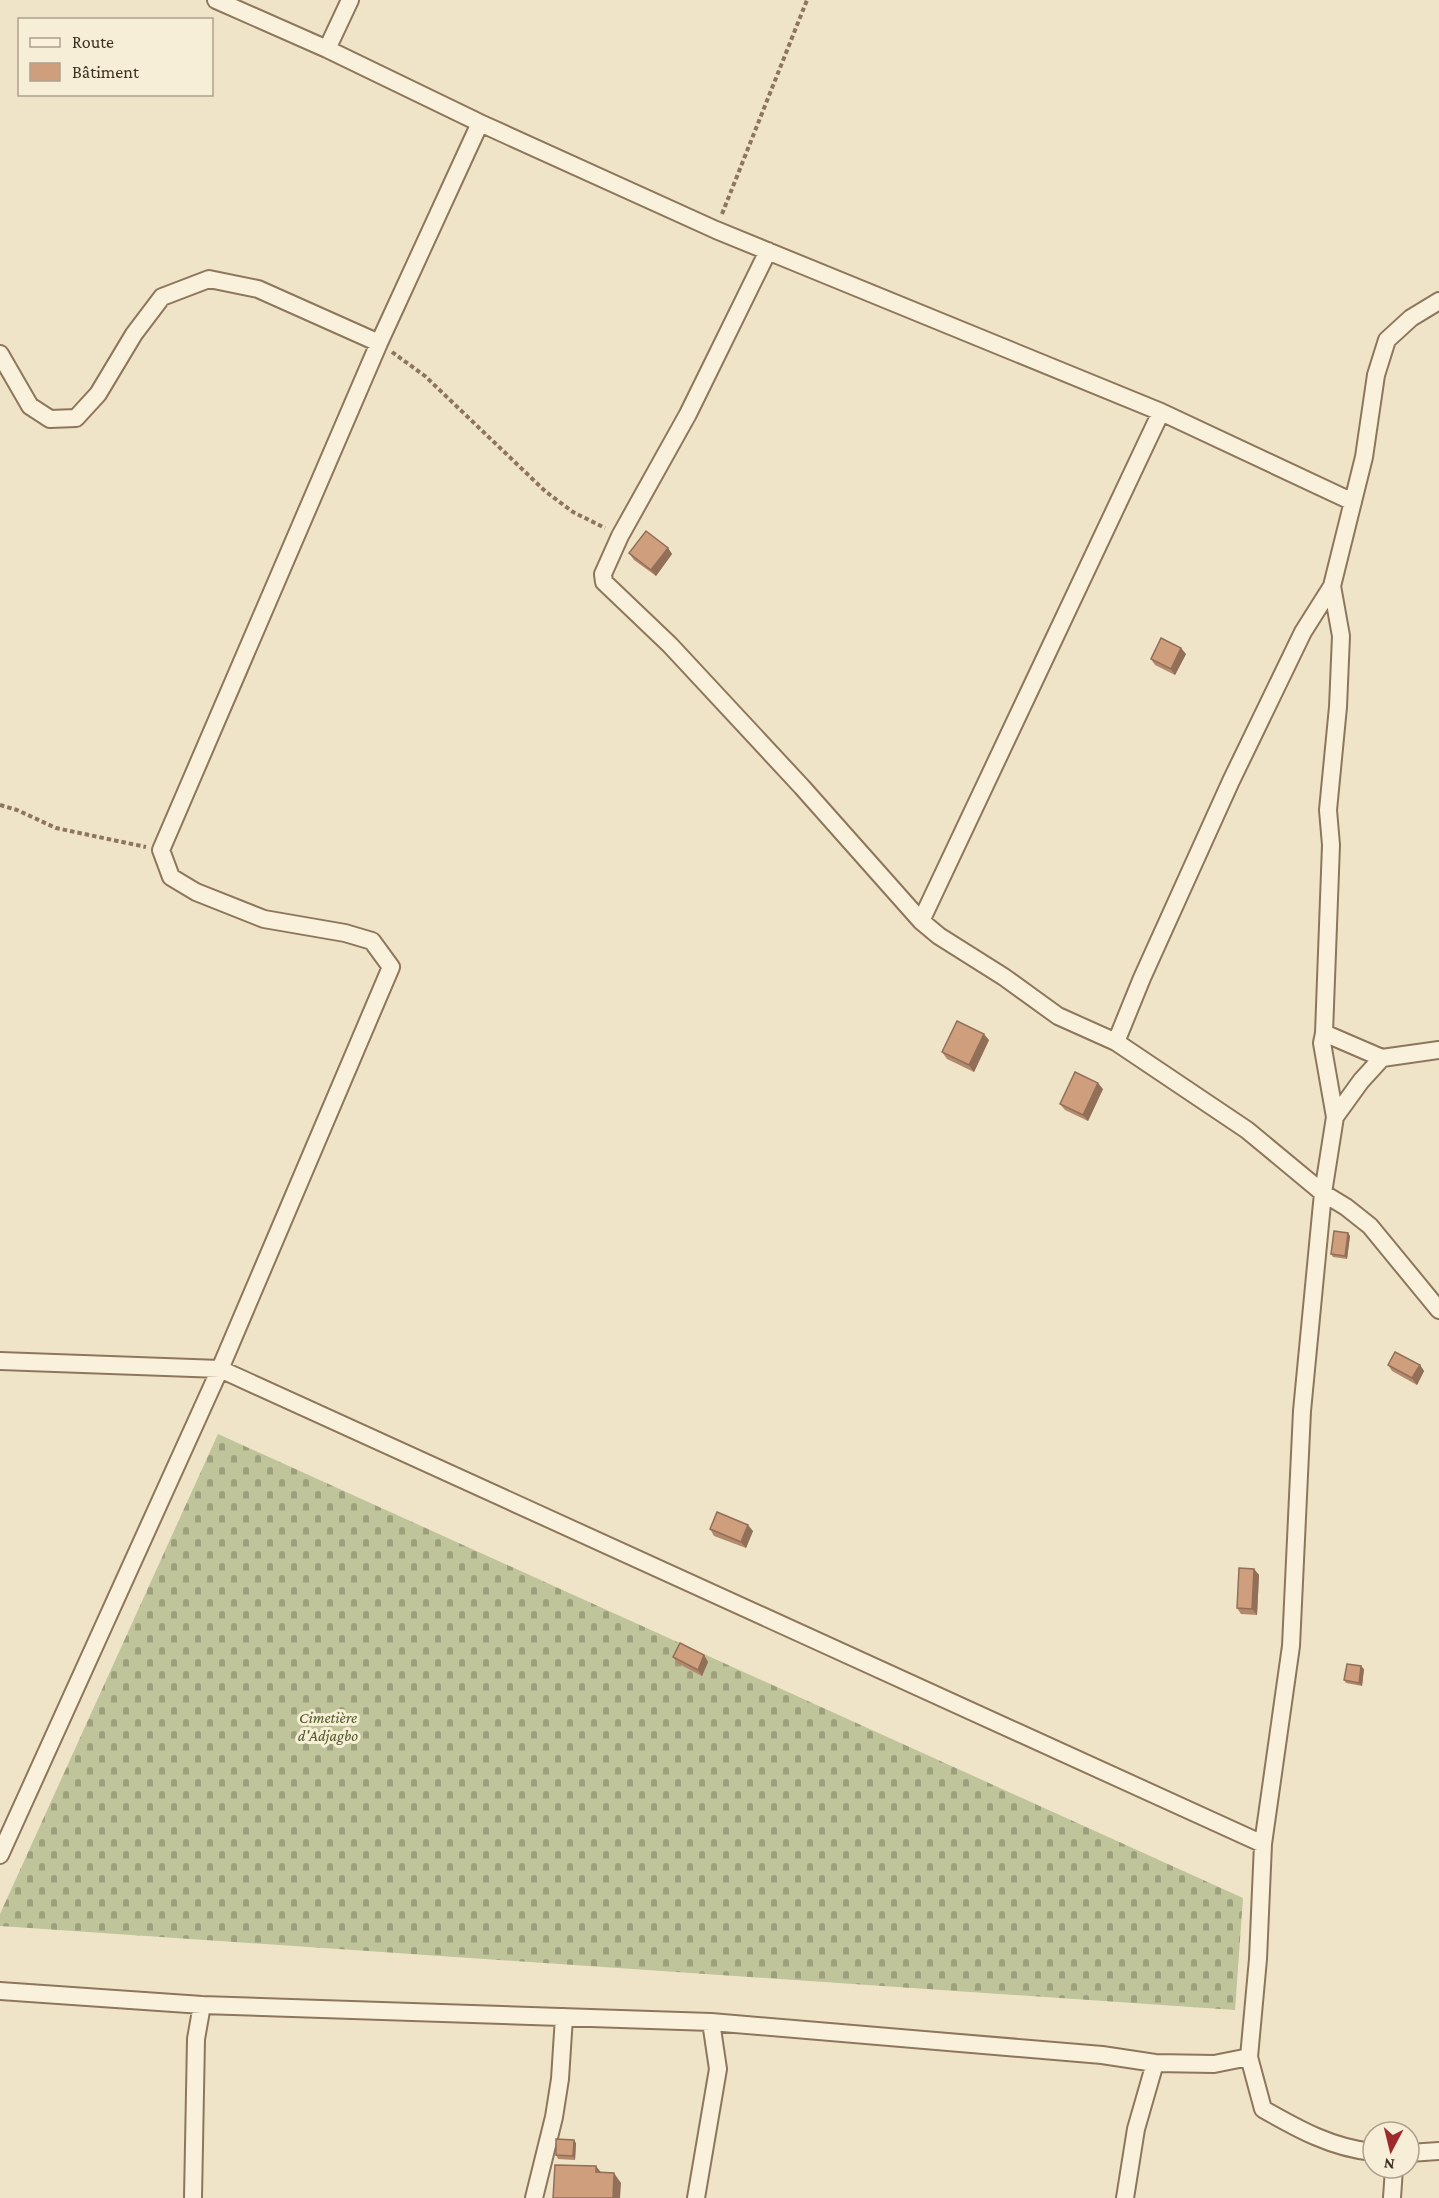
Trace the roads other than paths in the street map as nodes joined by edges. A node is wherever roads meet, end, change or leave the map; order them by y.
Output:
1 (216, 0) edge
2 (350, 0) edge
3 (327, 49) junction
4 (480, 123) junction
5 (768, 251) junction
6 (1439, 301) edge
7 (380, 343) junction
8 (0, 354) edge
9 (1161, 412) junction
10 (1353, 502) junction
11 (1332, 586) junction
12 (921, 921) junction
13 (1324, 1033) junction
14 (1116, 1042) junction
15 (1439, 1050) edge
16 (1382, 1058) junction
17 (1335, 1117) junction
18 (1323, 1193) junction
19 (1439, 1310) edge
20 (0, 1361) edge
21 (220, 1369) junction
22 (1263, 1844) junction
23 (0, 1855) edge
24 (0, 1990) edge
25 (202, 2005) junction
26 (564, 2017) junction
27 (711, 2022) junction
28 (1249, 2057) junction
29 (1155, 2063) junction
30 (1361, 2151) edge
31 (1439, 2151) edge
32 (1421, 2152) edge
33 (1393, 2180) edge
34 (193, 2198) edge
35 (534, 2198) edge
36 (696, 2198) edge
37 (1125, 2198) edge
38 (1392, 2198) edge

1 - 3 street
2 - 3 street
3 - 4 street
4 - 5 street
4 - 7 street
5 - 9 street
5 - 12 street
6 - 10 street
7 - 8 street
7 - 21 street
9 - 10 street
9 - 12 street
10 - 11 street
11 - 13 street
11 - 14 street
12 - 14 street
13 - 16 street
13 - 17 street
14 - 18 street
15 - 16 street
16 - 17 street
17 - 18 street
18 - 19 street
18 - 22 street
20 - 21 street
21 - 22 street
21 - 23 street
22 - 28 street
24 - 25 street
25 - 26 street
25 - 34 street
26 - 27 street
26 - 35 street
27 - 29 street
27 - 36 street
28 - 29 street
28 - 30 street
29 - 37 street
31 - 32 street
33 - 38 street

